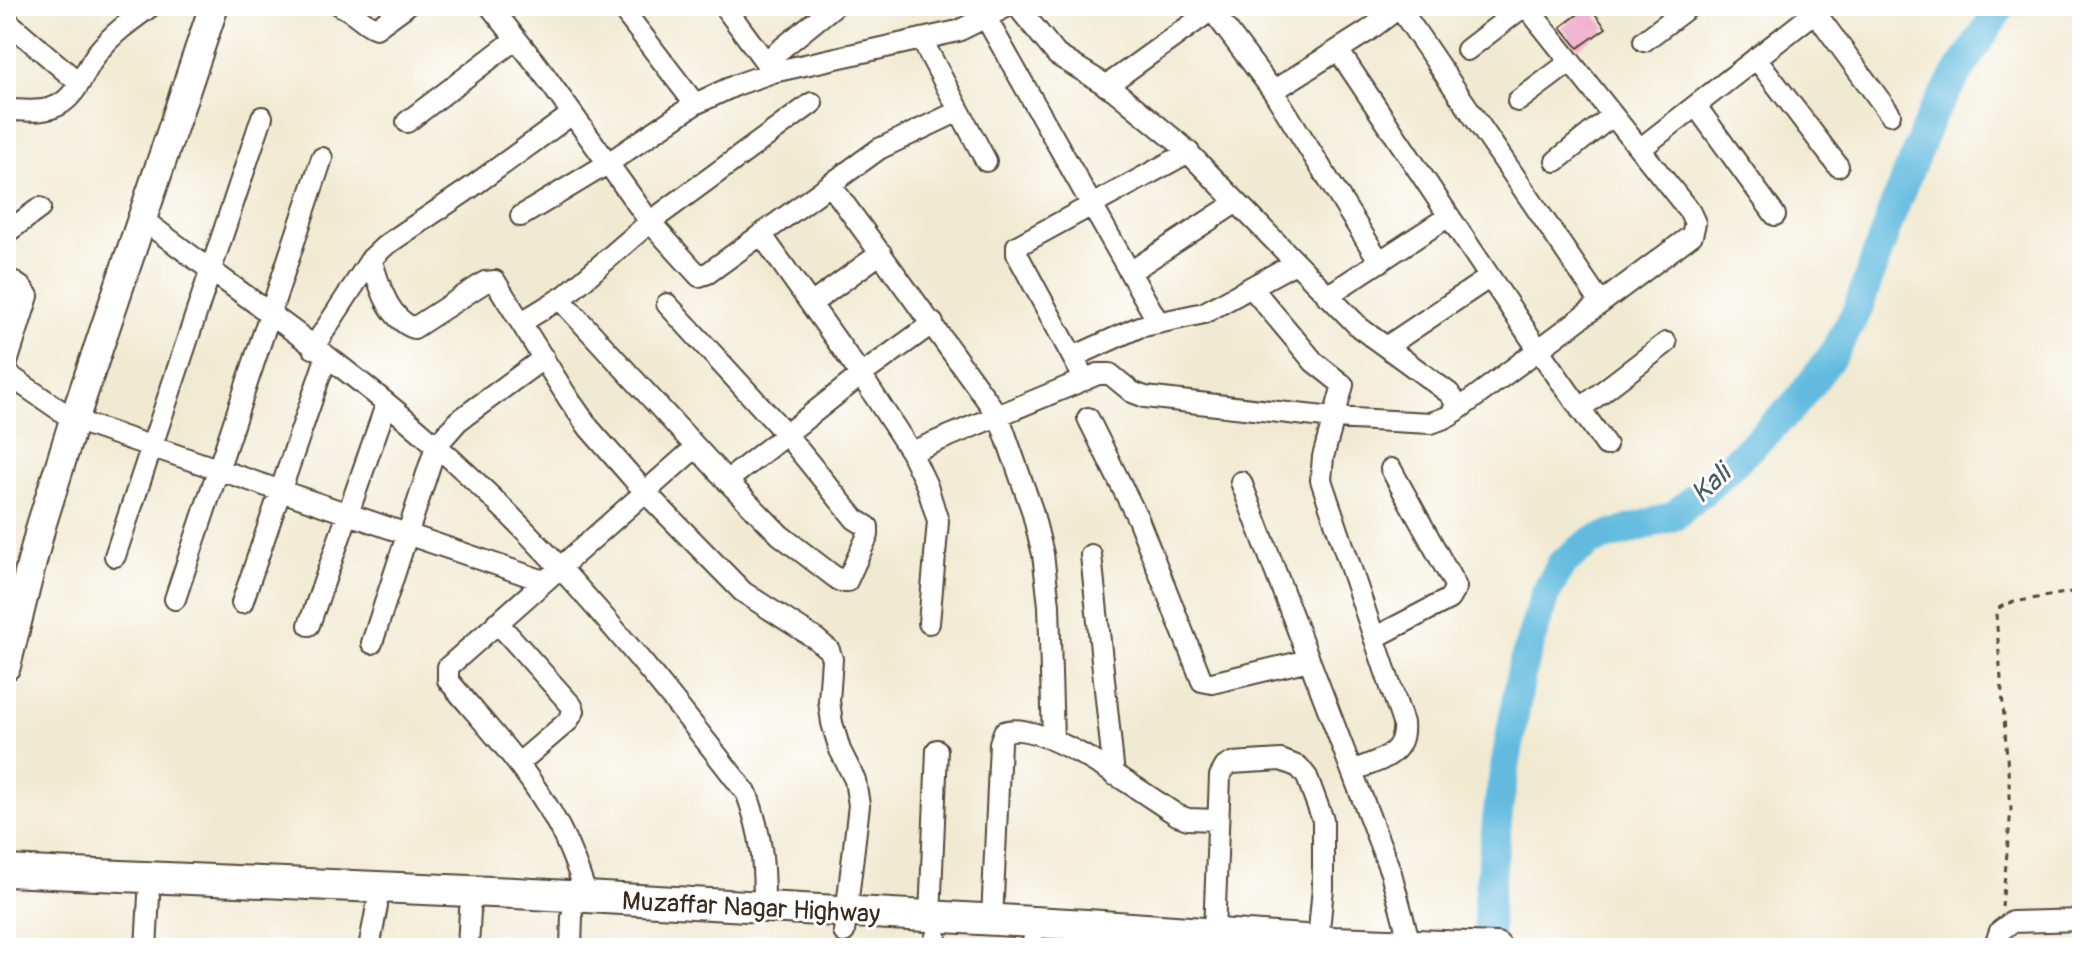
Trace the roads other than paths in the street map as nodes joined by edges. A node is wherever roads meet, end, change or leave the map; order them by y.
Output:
1 (214, 6) edge
2 (341, 6) edge
3 (406, 6) edge
4 (490, 6) edge
5 (620, 6) edge
6 (724, 6) edge
7 (834, 6) edge
8 (1008, 6) edge
9 (1525, 6) edge
10 (1690, 6) edge
11 (1215, 8) edge
12 (141, 9) edge
13 (1391, 9) edge
14 (1819, 9) edge
15 (1028, 10) edge
16 (986, 18) junction
17 (6, 20) edge
18 (516, 39) junction
19 (922, 40) junction
20 (1644, 41) dead end
21 (1338, 50) junction
22 (1467, 50) dead end
23 (1756, 58) junction
24 (1570, 62) junction
25 (769, 67) junction
26 (79, 83) junction
27 (1106, 86) junction
28 (1273, 91) junction
29 (1518, 101) dead end
30 (812, 103) dead end
31 (695, 104) junction
32 (1696, 106) junction
33 (6, 110) edge
34 (959, 111) junction
35 (572, 114) junction
36 (1890, 114) dead end
37 (1613, 115) junction
38 (262, 117) dead end
39 (407, 122) dead end
40 (1640, 149) junction
41 (1189, 152) junction
42 (322, 158) dead end
43 (986, 161) dead end
44 (1556, 161) dead end
45 (607, 164) junction
46 (1838, 166) dead end
47 (830, 184) junction
48 (1237, 202) junction
49 (1092, 206) junction
50 (40, 208) dead end
51 (1775, 215) dead end
52 (521, 216) dead end
53 (1449, 216) junction
54 (142, 219) junction
55 (650, 222) junction
56 (6, 233) edge
57 (761, 234) junction
58 (881, 253) junction
59 (371, 259) junction
60 (1380, 262) junction
61 (1295, 263) junction
62 (209, 270) junction
63 (1130, 272) junction
64 (6, 277) edge
65 (1490, 277) junction
66 (1252, 288) junction
67 (1327, 296) junction
68 (560, 299) junction
69 (1601, 303) junction
70 (667, 304) dead end
71 (811, 304) junction
72 (268, 315) junction
73 (522, 322) junction
74 (1158, 322) junction
75 (933, 323) junction
76 (1666, 343) dead end
77 (1386, 347) junction
78 (1538, 349) junction
79 (320, 353) junction
80 (1073, 357) junction
81 (544, 358) junction
82 (6, 366) edge
83 (6, 373) edge
84 (861, 375) junction
85 (1085, 380) junction
86 (386, 405) junction
87 (1580, 409) junction
88 (1455, 412) junction
89 (999, 417) junction
90 (1088, 418) dead end
91 (1333, 418) junction
92 (74, 420) junction
93 (785, 433) junction
94 (1606, 445) dead end
95 (150, 446) junction
96 (436, 446) junction
97 (696, 447) junction
98 (911, 452) junction
99 (218, 469) junction
100 (1391, 469) dead end
101 (727, 481) junction
102 (1241, 482) dead end
103 (282, 491) junction
104 (644, 491) junction
105 (347, 513) junction
106 (408, 534) junction
107 (1091, 555) dead end
108 (115, 556) dead end
109 (560, 566) junction
110 (544, 581) junction
111 (175, 599) dead end
112 (242, 603) dead end
113 (497, 622) junction
114 (929, 623) dead end
115 (309, 625) dead end
116 (1374, 638) junction
117 (372, 643) dead end
118 (1309, 660) junction
119 (6, 666) edge
120 (1053, 740) junction
121 (937, 750) dead end
122 (518, 764) junction
123 (1352, 771) junction
124 (1114, 775) junction
125 (1217, 820) junction
126 (6, 871) edge
127 (6, 890) edge
128 (149, 896) junction
129 (377, 906) junction
130 (580, 906) junction
131 (764, 907) junction
132 (470, 910) junction
133 (992, 920) junction
134 (2082, 920) edge
135 (846, 922) junction
136 (1214, 933) junction
137 (933, 934) edge
138 (1318, 941) junction
139 (1416, 944) junction
140 (1033, 945) edge
141 (146, 948) edge
142 (369, 948) edge
143 (468, 948) edge
144 (571, 948) edge
145 (1138, 948) edge
146 (1144, 948) edge
147 (1496, 948) edge
148 (1994, 948) edge

1 - 54 main road
2 - 3 street
4 - 18 street
5 - 31 street
6 - 25 street
7 - 25 street
8 - 16 street
9 - 22 street
9 - 24 street
10 - 20 street
11 - 27 street
11 - 28 street
12 - 26 street
13 - 21 street
13 - 69 street
14 - 23 street
14 - 36 street
15 - 27 street
16 - 19 street
16 - 49 street
17 - 26 street
18 - 35 street
18 - 39 street
19 - 25 street
19 - 34 street
21 - 28 street
21 - 53 street
23 - 32 street
23 - 46 street
24 - 29 street
24 - 37 street
25 - 31 street
26 - 33 street
27 - 41 street
28 - 60 street
30 - 55 street
31 - 45 street
32 - 40 street
32 - 51 street
34 - 43 street
34 - 47 street
35 - 45 street
35 - 59 street
37 - 40 street
37 - 44 street
38 - 62 street
40 - 69 street
41 - 48 street
41 - 49 street
42 - 72 street
45 - 52 street
45 - 55 street
47 - 57 street
47 - 58 street
48 - 61 street
48 - 63 street
49 - 63 street
49 - 80 street
50 - 56 street
53 - 60 street
53 - 65 street
54 - 62 street
54 - 92 main road
55 - 57 street
55 - 68 street
57 - 71 street
58 - 71 street
58 - 75 street
59 - 73 street
59 - 79 street
60 - 67 street
61 - 66 street
61 - 67 street
62 - 72 street
62 - 95 street
63 - 74 street
64 - 82 street
65 - 77 street
65 - 78 street
66 - 74 street
66 - 91 street
67 - 77 street
68 - 73 street
68 - 97 street
69 - 78 street
70 - 93 street
71 - 84 street
72 - 79 street
72 - 99 street
73 - 81 street
74 - 80 street
75 - 84 street
75 - 89 street
76 - 87 street
77 - 88 street
78 - 87 street
78 - 88 street
79 - 86 street
79 - 103 street
80 - 85 street
81 - 96 street
81 - 104 street
83 - 92 street
84 - 93 street
84 - 98 street
85 - 89 street
85 - 91 street
86 - 96 street
86 - 105 street
87 - 94 street
88 - 91 street
89 - 98 street
89 - 120 street
90 - 118 street
91 - 116 street
92 - 95 street
92 - 119 main road
93 - 101 street
93 - 101 street
95 - 99 street
95 - 108 street
96 - 106 street
96 - 109 street
97 - 101 street
97 - 104 street
98 - 114 street
99 - 103 street
99 - 111 street
100 - 116 street
102 - 118 street
103 - 105 street
103 - 112 street
104 - 109 street
104 - 135 street
105 - 106 street
105 - 115 street
106 - 110 street
106 - 117 street
107 - 124 street
109 - 110 street
109 - 131 street
110 - 113 street
113 - 122 street
113 - 122 street
116 - 123 street
118 - 123 street
120 - 124 street
120 - 133 street
121 - 137 street
122 - 130 street
123 - 139 street
124 - 125 street
125 - 136 street
125 - 138 street
126 - 130 main road, Muzaffar Nagar Highway
127 - 128 main road, Muzaffar Nagar Highway
128 - 129 main road, Muzaffar Nagar Highway
128 - 141 street
129 - 132 main road, Muzaffar Nagar Highway
129 - 142 street
130 - 131 main road, Muzaffar Nagar Highway
130 - 132 main road, Muzaffar Nagar Highway
130 - 135 main road, Muzaffar Nagar Highway
130 - 144 street
131 - 135 main road, Muzaffar Nagar Highway
132 - 143 street
133 - 136 main road, Muzaffar Nagar Highway
133 - 137 main road, Muzaffar Nagar Highway
134 - 148 street
135 - 137 main road, Muzaffar Nagar Highway
136 - 138 main road, Muzaffar Nagar Highway
137 - 140 main road, Muzaffar Nagar Highway
138 - 139 main road, Muzaffar Nagar Highway
139 - 147 main road, Muzaffar Nagar Highway
140 - 145 main road, Muzaffar Nagar Highway
145 - 146 main road, Muzaffar Nagar Highway

